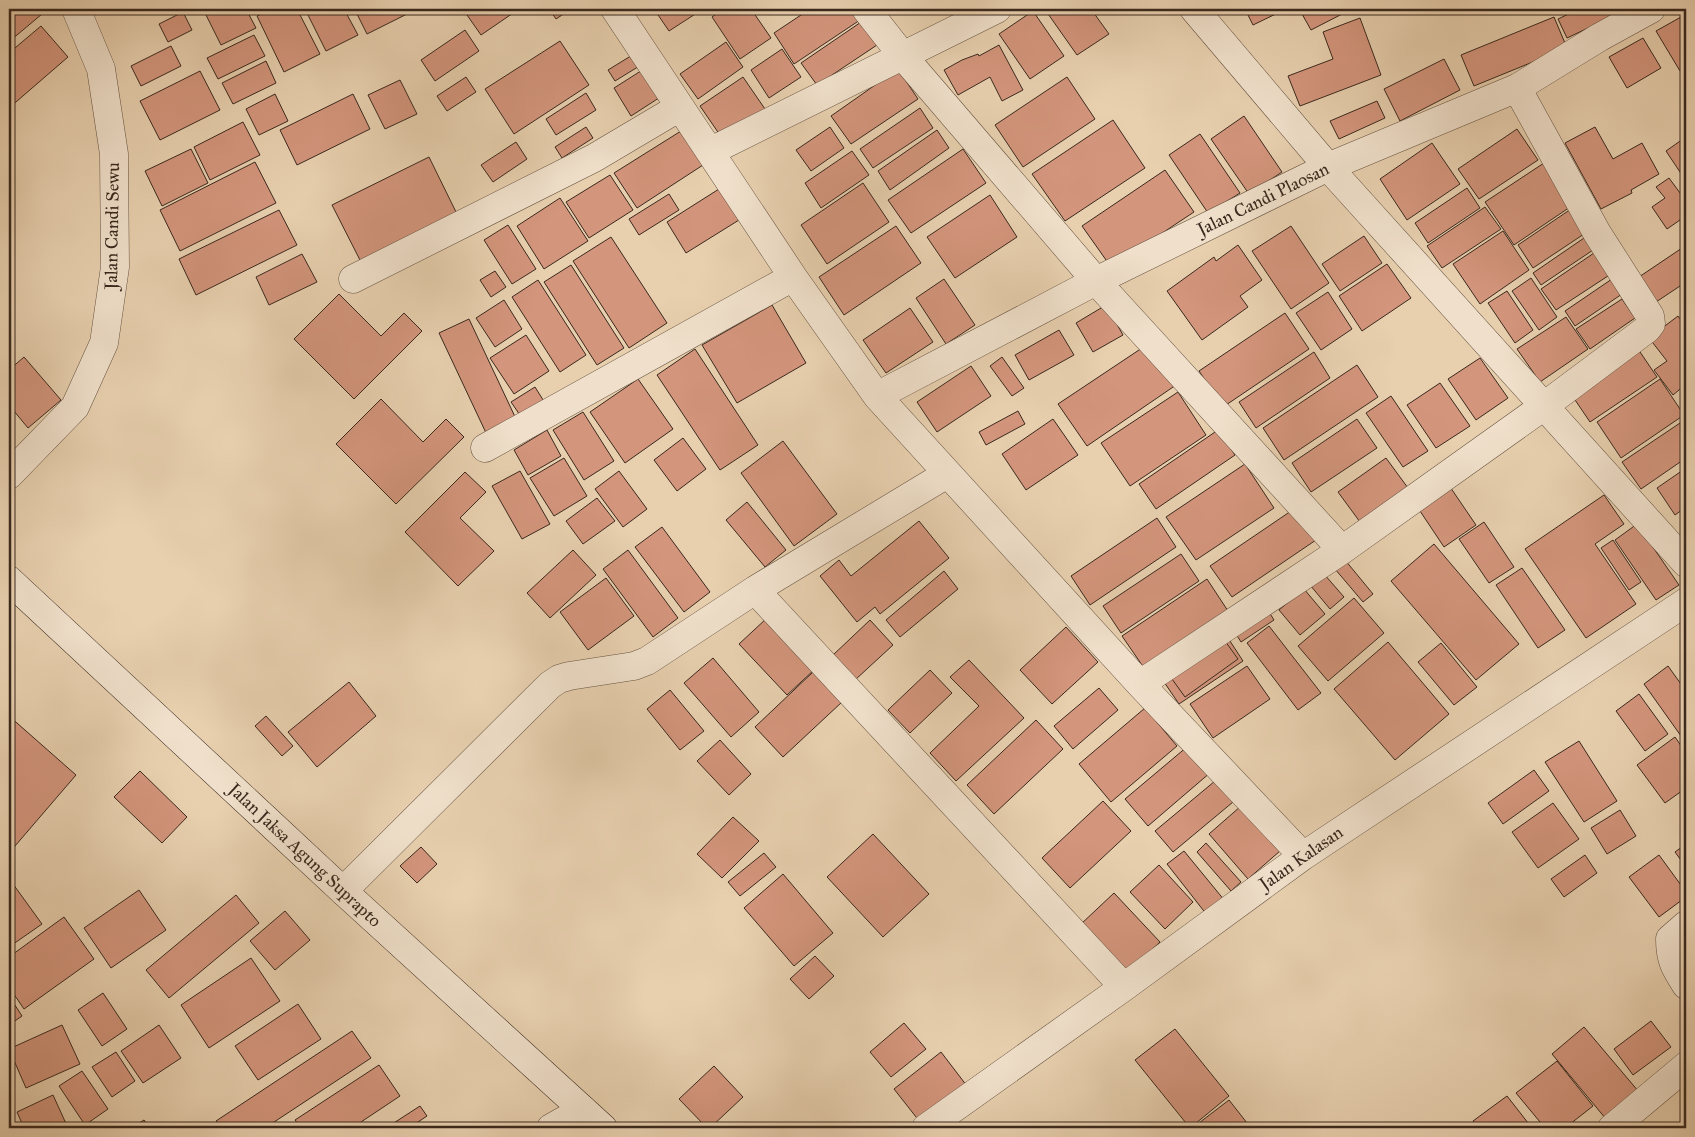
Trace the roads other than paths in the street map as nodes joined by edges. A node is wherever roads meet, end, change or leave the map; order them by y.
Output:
1 (76, 9) edge
2 (616, 9) edge
3 (866, 9) edge
4 (997, 9) edge
5 (1194, 9) edge
6 (1652, 9) edge
7 (902, 55) junction
8 (1517, 88) junction
9 (680, 106) junction
10 (711, 151) junction
11 (1328, 167) junction
12 (793, 277) junction
13 (353, 279) dead end
14 (1096, 281) junction
15 (877, 396) junction
16 (1544, 406) junction
17 (485, 448) dead end
18 (947, 474) junction
19 (9, 475) edge
20 (1342, 550) junction
21 (1686, 564) edge
22 (9, 580) edge
23 (755, 590) junction
24 (1686, 602) edge
25 (1140, 684) junction
26 (1303, 856) junction
27 (343, 891) junction
28 (1686, 925) edge
29 (1686, 985) edge
30 (1124, 987) junction
31 (1686, 1066) edge
32 (583, 1110) junction
33 (1626, 1124) edge
34 (551, 1128) edge
35 (603, 1128) edge
36 (926, 1128) edge

1 - 19 street, Jalan Candi Sewu
2 - 9 street
3 - 7 street
4 - 7 street
5 - 11 street
6 - 8 street, Jalan Candi Plaosan
7 - 10 street
7 - 14 street
8 - 11 street, Jalan Candi Plaosan
8 - 16 street
9 - 10 street
9 - 13 street
10 - 12 street
11 - 14 street, Jalan Candi Plaosan
11 - 16 street
12 - 15 street
12 - 17 street
14 - 15 street, Jalan Candi Plaosan
14 - 20 street
15 - 18 street
16 - 20 street
16 - 21 street
18 - 23 street
18 - 25 street
20 - 25 street
22 - 27 street, Jalan Jaksa Agung Suprapto
23 - 27 street
23 - 30 street
24 - 26 street, Jalan Kalasan
25 - 26 street
26 - 30 street, Jalan Kalasan
27 - 32 street, Jalan Jaksa Agung Suprapto
28 - 29 street
30 - 36 street, Jalan Kalasan
31 - 33 street
32 - 34 street
32 - 35 street, Jalan Jaksa Agung Suprapto

